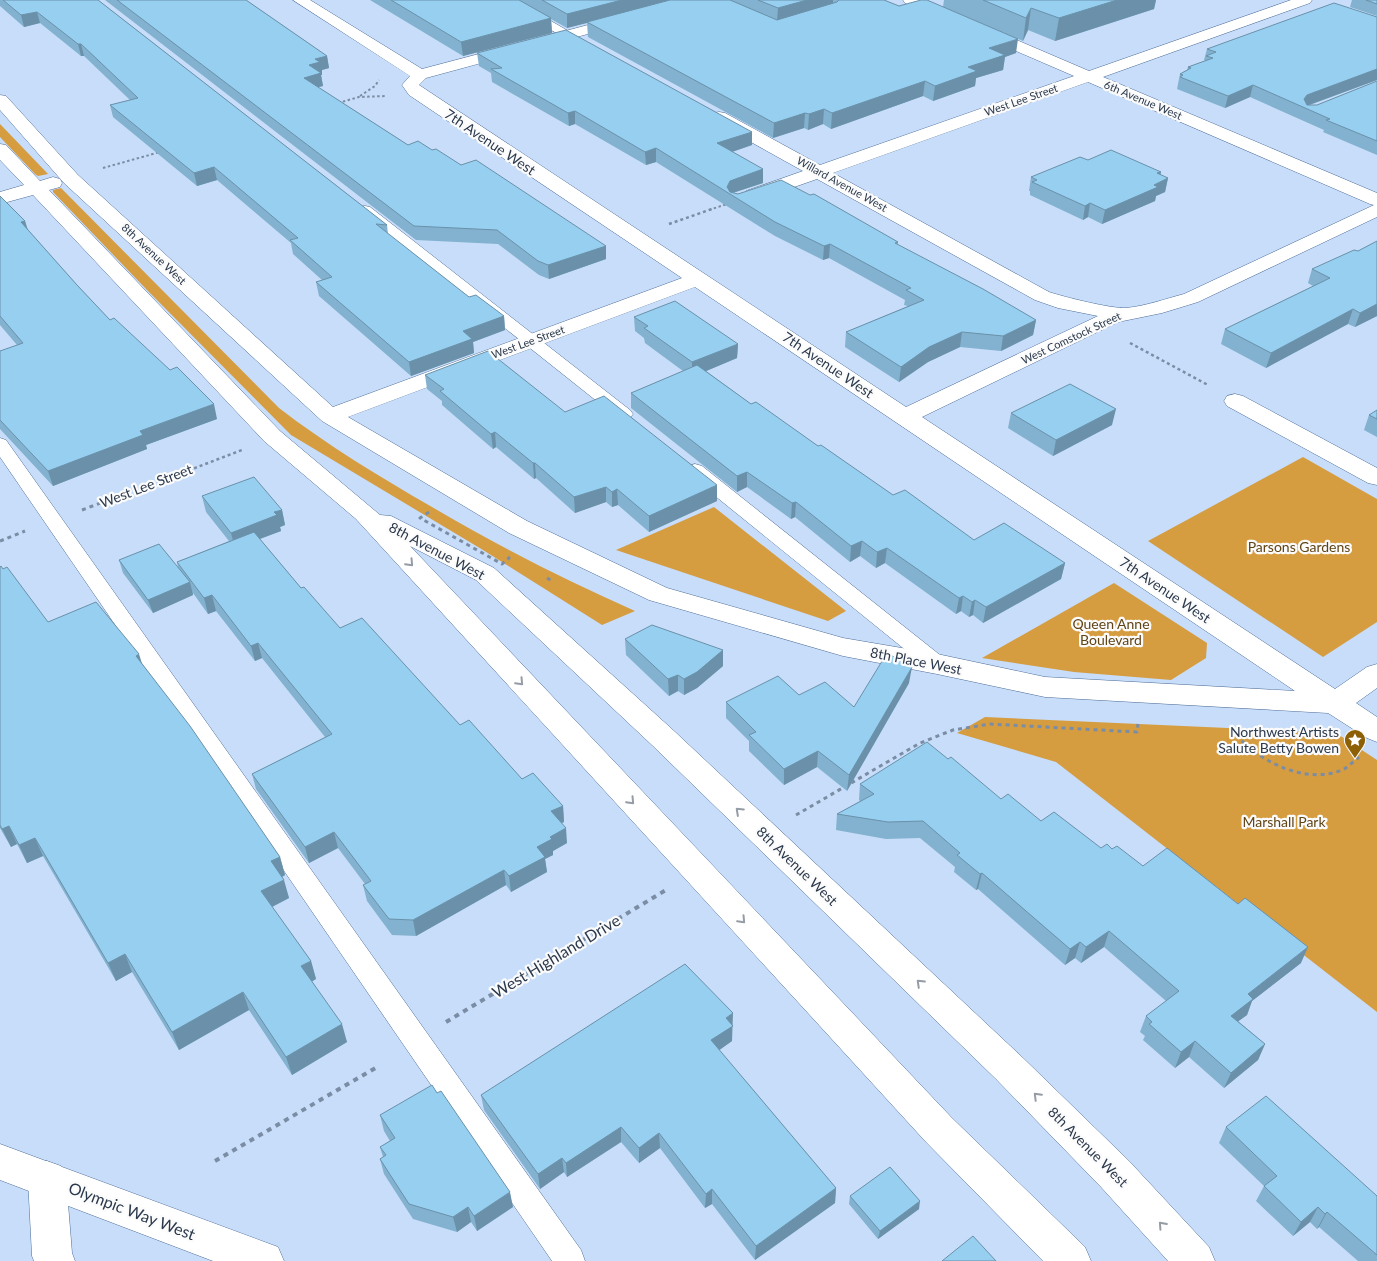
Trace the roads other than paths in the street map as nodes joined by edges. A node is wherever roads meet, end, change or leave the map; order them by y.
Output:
1 (300, 0) edge
2 (506, 0) edge
3 (910, 0) edge
4 (1312, 2) edge
5 (635, 17) edge
6 (569, 35) junction
7 (594, 49) edge
8 (420, 75) junction
9 (1088, 77) junction
10 (0, 100) edge
11 (706, 110) edge
12 (0, 148) edge
13 (817, 171) junction
14 (71, 179) junction
15 (36, 188) junction
16 (0, 198) edge
17 (349, 198) edge
18 (1377, 200) edge
19 (732, 202) edge
20 (1377, 210) edge
21 (698, 279) junction
22 (1122, 314) junction
23 (532, 340) junction
24 (1235, 401) dead end
25 (330, 416) junction
26 (905, 416) junction
27 (637, 424) edge
28 (0, 444) edge
29 (683, 461) edge
30 (1377, 478) edge
31 (365, 514) junction
32 (518, 527) joint
33 (937, 664) junction
34 (1377, 674) edge
35 (1335, 703) junction
36 (1370, 742) edge
37 (0, 1162) edge
38 (47, 1179) junction
39 (55, 1261) edge
40 (264, 1261) edge
41 (570, 1261) edge
42 (1071, 1261) edge
43 (1195, 1261) edge

1 - 8 street
2 - 6 lane
3 - 9 street, 6th Avenue West
4 - 9 street, West Lee Street
5 - 6 street
6 - 7 street
6 - 8 street
8 - 21 street, 7th Avenue West
9 - 13 street, West Lee Street
9 - 18 street, 6th Avenue West
10 - 14 street, 8th Avenue West
11 - 13 street, Willard Avenue West
12 - 15 street, 8th Avenue West
13 - 19 street, West Lee Street
13 - 22 street, Willard Avenue West
14 - 15 street
14 - 25 street, 8th Avenue West
15 - 16 street
15 - 31 street, 8th Avenue West
17 - 23 lane
20 - 22 street, West Comstock Street
21 - 23 street, West Lee Street
21 - 26 street, 7th Avenue West
22 - 26 street, West Comstock Street
23 - 25 street, West Lee Street
23 - 27 lane
24 - 30 street
25 - 32 street, 8th Avenue West
26 - 35 street, 7th Avenue West
28 - 41 lane
29 - 33 lane
31 -> 42 street, 8th Avenue West
43 -> 31 street, 8th Avenue West
32 - 33 street, 8th Place West
33 - 35 street, 8th Place West
34 - 35 street
35 - 36 street, 7th Avenue West
37 - 38 street, Olympic Way West
38 - 39 street
38 - 40 street, Olympic Way West

